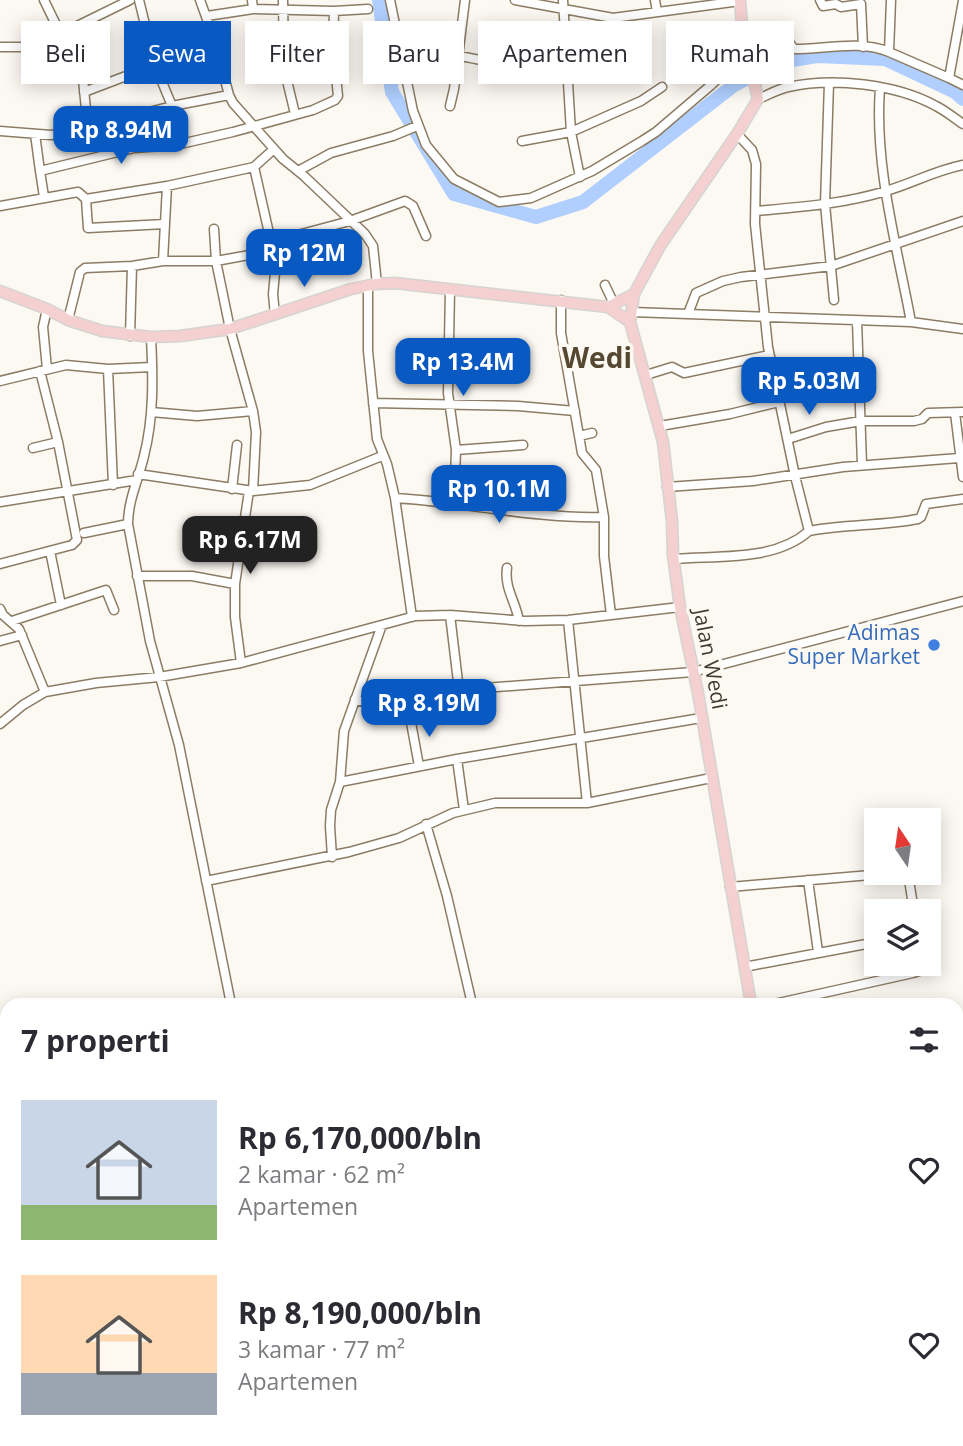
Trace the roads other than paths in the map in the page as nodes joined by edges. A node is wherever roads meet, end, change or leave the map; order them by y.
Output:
1 (44, 0) edge
2 (139, 0) edge
3 (200, 0) edge
4 (283, 0) edge
5 (390, 0) edge
6 (465, 0) edge
7 (515, 0) edge
8 (655, 0) edge
9 (740, 0) edge
10 (820, 0) edge
11 (891, 0) edge
12 (126, 1) edge
13 (963, 1) edge
14 (861, 2) edge
15 (563, 4) edge
16 (253, 5) edge
17 (368, 9) dead end
18 (283, 10) junction
19 (334, 11) junction
20 (657, 12) junction
21 (207, 16) junction
22 (54, 21) edge
23 (87, 21) edge
24 (144, 21) edge
25 (395, 21) edge
26 (463, 21) edge
27 (743, 21) edge
28 (0, 47) edge
29 (21, 47) edge
30 (863, 47) junction
31 (794, 49) edge
32 (889, 52) junction
33 (959, 59) edge
34 (124, 77) edge
35 (949, 78) junction
36 (829, 83) junction
37 (83, 84) edge
38 (163, 84) edge
39 (406, 84) edge
40 (454, 84) edge
41 (568, 84) edge
42 (709, 84) edge
43 (755, 84) edge
44 (963, 85) edge
45 (662, 86) dead end
46 (880, 88) junction
47 (85, 92) junction
48 (229, 95) junction
49 (758, 96) junction
50 (172, 106) junction
51 (450, 106) dead end
52 (295, 114) junction
53 (963, 124) edge
54 (255, 126) junction
55 (88, 128) junction
56 (413, 128) junction
57 (0, 131) edge
58 (571, 132) junction
59 (34, 134) junction
60 (737, 134) junction
61 (522, 141) dead end
62 (274, 149) junction
63 (963, 165) edge
64 (254, 167) junction
65 (40, 171) junction
66 (298, 171) junction
67 (580, 177) junction
68 (167, 186) junction
69 (887, 191) junction
70 (44, 197) junction
71 (86, 200) junction
72 (825, 204) junction
73 (0, 206) edge
74 (757, 211) junction
75 (350, 221) junction
76 (963, 221) edge
77 (166, 224) junction
78 (214, 229) dead end
79 (426, 236) dead end
80 (271, 242) junction
81 (896, 244) junction
82 (163, 261) junction
83 (216, 261) junction
84 (276, 262) dead end
85 (132, 266) junction
86 (831, 266) junction
87 (760, 275) junction
88 (373, 285) junction
89 (605, 285) dead end
90 (450, 290) junction
91 (0, 291) edge
92 (634, 294) junction
93 (561, 300) junction
94 (834, 300) dead end
95 (611, 305) junction
96 (47, 309) junction
97 (688, 314) junction
98 (275, 315) junction
99 (631, 317) junction
100 (764, 317) junction
101 (68, 320) junction
102 (857, 321) junction
103 (911, 322) junction
104 (230, 329) junction
105 (963, 329) edge
106 (130, 335) junction
107 (150, 337) junction
108 (769, 355) junction
109 (152, 367) junction
110 (108, 369) junction
111 (43, 370) junction
112 (646, 375) junction
113 (0, 381) edge
114 (779, 402) junction
115 (373, 403) junction
116 (449, 405) junction
117 (253, 411) junction
118 (575, 411) junction
119 (151, 412) junction
120 (959, 413) edge
121 (861, 421) junction
122 (660, 426) junction
123 (592, 433) dead end
124 (579, 436) junction
125 (788, 439) junction
126 (58, 442) junction
127 (237, 445) dead end
128 (523, 445) dead end
129 (33, 448) dead end
130 (456, 450) junction
131 (382, 456) junction
132 (959, 458) junction
133 (862, 465) junction
134 (795, 476) junction
135 (137, 477) junction
136 (963, 477) edge
137 (113, 485) junction
138 (667, 487) junction
139 (232, 489) junction
140 (251, 491) junction
141 (68, 492) junction
142 (395, 498) junction
143 (963, 499) edge
144 (0, 502) edge
145 (454, 504) junction
146 (604, 517) junction
147 (128, 524) junction
148 (809, 531) junction
149 (84, 533) dead end
150 (50, 551) junction
151 (673, 559) junction
152 (0, 564) edge
153 (507, 568) dead end
154 (137, 576) junction
155 (235, 584) junction
156 (963, 601) edge
157 (61, 605) junction
158 (680, 607) junction
159 (0, 609) edge
160 (114, 610) dead end
161 (450, 615) junction
162 (611, 615) junction
163 (412, 617) junction
164 (568, 620) junction
165 (12, 621) junction
166 (519, 621) junction
167 (382, 625) junction
168 (22, 635) junction
169 (0, 641) edge
170 (241, 663) junction
171 (693, 672) junction
172 (159, 677) junction
173 (575, 680) junction
174 (458, 690) junction
175 (45, 692) junction
176 (355, 699) junction
177 (410, 717) junction
178 (701, 718) junction
179 (0, 724) edge
180 (581, 739) junction
181 (457, 759) junction
182 (419, 766) junction
183 (710, 778) junction
184 (340, 782) junction
185 (587, 803) junction
186 (464, 810) junction
187 (426, 824) junction
188 (332, 857) junction
189 (864, 875) edge
190 (808, 880) junction
191 (206, 881) junction
192 (730, 887) junction
193 (864, 945) edge
194 (818, 953) junction
195 (744, 967) junction
196 (900, 976) edge
197 (230, 998) edge
198 (471, 998) edge
199 (750, 998) edge
200 (801, 998) edge

1 - 22 street
2 - 24 street
3 - 21 street
4 - 18 street
5 - 25 street
6 - 26 street
7 - 15 street
8 - 20 street
9 - 20 street
9 - 27 main road
10 - 14 street
11 - 32 street
12 - 23 street
13 - 33 street
14 - 30 street
15 - 20 street
16 - 18 street
16 - 21 street
17 - 19 street
18 - 19 street
18 - 52 street
19 - 52 street
21 - 48 street
28 - 29 street
30 - 31 street
30 - 32 street
32 - 35 street
33 - 35 street
34 - 47 street
35 - 44 street
36 - 46 street
36 - 49 street
36 - 72 street
37 - 47 street
38 - 50 street
39 - 56 street
40 - 51 street
41 - 58 street
42 - 67 street
43 - 49 main road
45 - 58 street
46 - 53 street
46 - 69 street
47 - 55 street
48 - 50 street
48 - 54 street
49 - 60 main road
50 - 55 street
52 - 54 street
54 - 62 street
54 - 65 street
55 - 59 street
56 - 66 street
56 - 67 street
57 - 59 street
58 - 61 street
58 - 67 street
59 - 65 street
60 - 74 street
60 - 92 main road
62 - 64 street
62 - 66 street
63 - 69 street
64 - 68 street
64 - 80 street
65 - 70 street
66 - 75 street
68 - 71 street
68 - 77 street
69 - 72 street
69 - 81 street
70 - 71 street
70 - 73 street
71 - 77 street
72 - 74 street
72 - 86 street
74 - 87 street
75 - 79 street
75 - 80 street
75 - 88 street
76 - 81 street
77 - 82 street
78 - 83 street
80 - 83 street
81 - 86 street
81 - 103 street
82 - 83 street
82 - 85 street
83 - 104 street
84 - 98 street
85 - 101 street
85 - 106 street
86 - 87 street
86 - 94 street
87 - 97 street
87 - 100 street
88 - 90 main road
88 - 98 main road
88 - 115 street
89 - 95 street
90 - 93 main road
90 - 116 street
91 - 96 main road
92 - 95 main road
92 - 99 main road
93 - 95 main road
93 - 118 street
95 - 99 main road
96 - 101 main road
96 - 111 street
97 - 99 street
97 - 100 street
98 - 104 main road
99 - 112 main road, Jalan Wedi
100 - 102 street
100 - 108 street
101 - 106 main road
102 - 103 street
102 - 121 street
103 - 105 street
104 - 107 main road
104 - 117 street
106 - 107 main road
107 - 109 street
108 - 112 street
108 - 114 street
109 - 110 street
109 - 119 street
110 - 111 street
110 - 137 street
111 - 113 street
111 - 126 street
112 - 122 main road, Jalan Wedi
114 - 122 street
114 - 125 street
115 - 116 street
115 - 131 street
116 - 118 street
116 - 130 street
117 - 119 street
117 - 140 street
118 - 124 street
119 - 135 street
120 - 121 street
120 - 132 street
121 - 125 street
121 - 133 street
122 - 138 main road, Jalan Wedi
123 - 124 street
124 - 146 street
125 - 134 street
126 - 129 street
126 - 141 street
127 - 139 street
128 - 130 street
130 - 145 street
131 - 140 street
131 - 142 street
132 - 133 street
132 - 136 street
133 - 134 street
134 - 138 street
134 - 148 street
135 - 137 street
135 - 139 street
135 - 147 street
137 - 141 street
138 - 151 main road, Jalan Wedi
139 - 140 street
140 - 155 street
141 - 144 street
141 - 150 street
142 - 145 street
142 - 163 street
143 - 148 street
145 - 146 street
146 - 162 street
147 - 149 street
147 - 154 street
148 - 151 street
150 - 152 street
150 - 157 street
151 - 158 main road, Jalan Wedi
153 - 166 street
154 - 155 street
154 - 172 street
155 - 170 street
156 - 171 street
157 - 160 street
157 - 165 street
158 - 162 street
158 - 171 main road, Jalan Wedi
159 - 165 street
161 - 163 street
161 - 166 street
161 - 174 street
162 - 164 street
163 - 167 street
164 - 166 street
164 - 173 street
165 - 168 street
167 - 170 street
167 - 176 street
168 - 169 street
168 - 175 street
170 - 172 street
171 - 173 street
171 - 178 main road, Jalan Wedi
172 - 175 street
172 - 191 street
173 - 174 street
173 - 180 street
174 - 177 street
175 - 179 street
176 - 177 street
176 - 184 street
177 - 182 street
178 - 180 street
178 - 183 main road, Jalan Wedi
180 - 181 street
180 - 185 street
181 - 182 street
181 - 186 street
182 - 184 street
183 - 185 street
183 - 192 main road, Jalan Wedi
184 - 188 street
185 - 186 street
186 - 187 street
187 - 188 street
187 - 198 street
188 - 191 street
189 - 190 street
190 - 192 street
190 - 194 street
191 - 197 street
192 - 195 main road, Jalan Wedi
193 - 194 street
194 - 195 street
195 - 199 main road, Jalan Wedi
196 - 200 street

